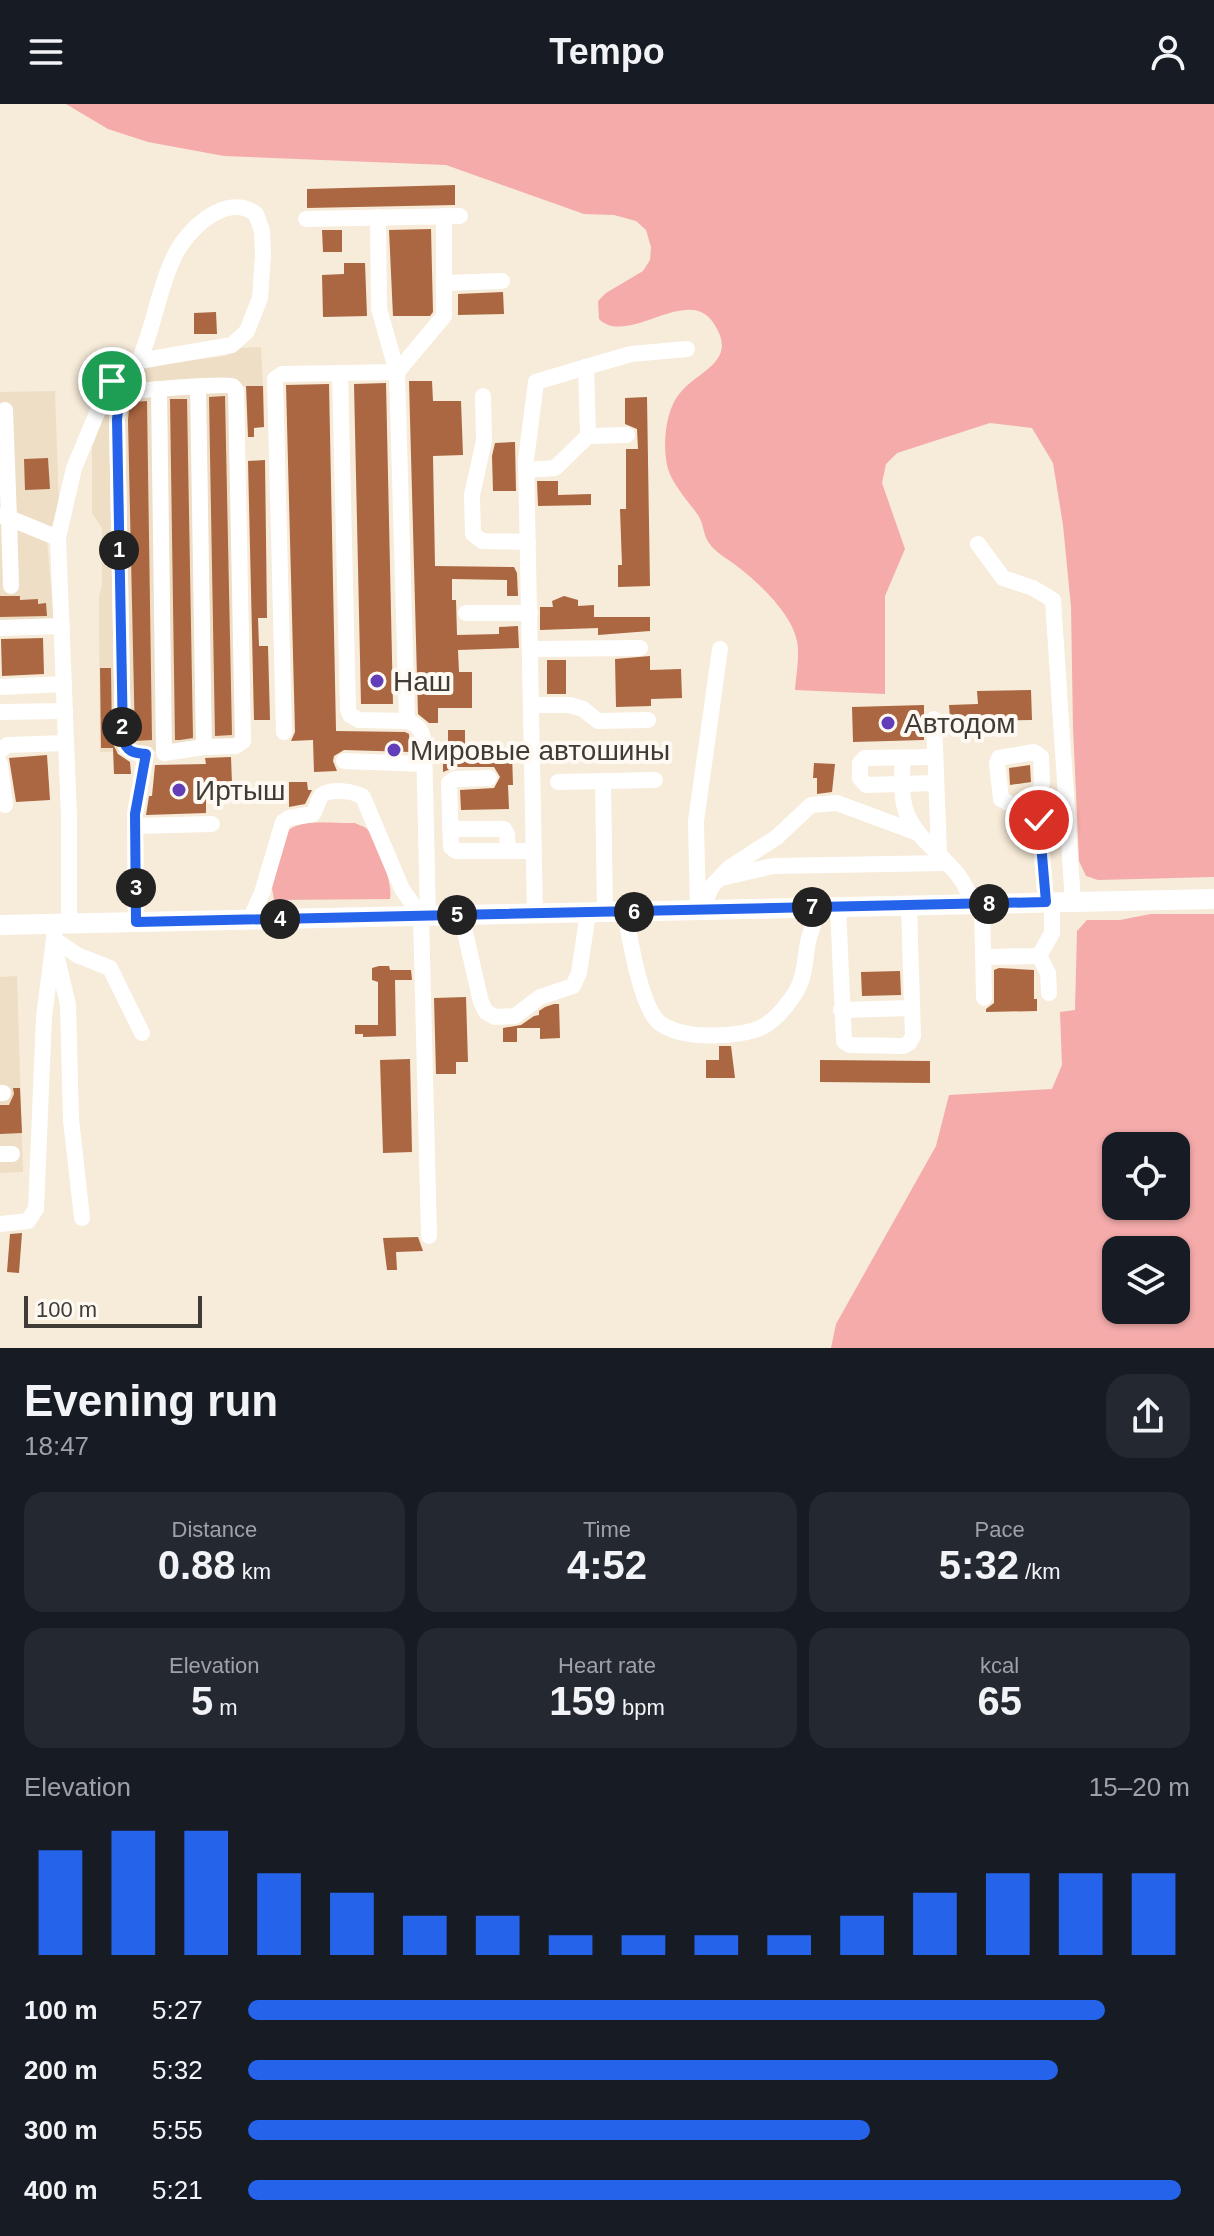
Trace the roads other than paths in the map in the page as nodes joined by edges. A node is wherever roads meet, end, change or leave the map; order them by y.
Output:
1 (378, 217) junction
2 (306, 219) dead end
3 (502, 281) dead end
4 (445, 283) junction
5 (687, 349) dead end
6 (139, 361) junction
7 (586, 367) junction
8 (397, 372) junction
9 (340, 373) junction
10 (112, 381) junction
11 (198, 387) junction
12 (159, 390) junction
13 (125, 394) junction
14 (483, 396) dead end
15 (5, 410) dead end
16 (627, 435) dead end
17 (588, 436) junction
18 (526, 470) junction
19 (4, 524) edge
20 (50, 535) junction
21 (528, 542) junction
22 (978, 544) dead end
23 (11, 586) dead end
24 (466, 613) dead end
25 (530, 613) junction
26 (62, 626) junction
27 (0, 628) edge
28 (640, 648) dead end
29 (530, 649) junction
30 (720, 649) dead end
31 (64, 684) junction
32 (0, 687) edge
33 (531, 705) junction
34 (65, 711) junction
35 (0, 712) edge
36 (934, 719) dead end
37 (648, 720) dead end
38 (407, 721) junction
39 (284, 732) dead end
40 (66, 743) junction
41 (204, 747) junction
42 (0, 751) edge
43 (164, 753) junction
44 (146, 754) junction
45 (935, 757) junction
46 (902, 758) junction
47 (344, 761) dead end
48 (0, 764) edge
49 (424, 764) junction
50 (489, 778) dead end
51 (655, 780) dead end
52 (603, 781) junction
53 (558, 782) dead end
54 (936, 783) junction
55 (903, 784) junction
56 (5, 805) dead end
57 (1039, 820) dead end
58 (212, 824) dead end
59 (135, 826) junction
60 (918, 833) junction
61 (533, 851) junction
62 (942, 859) junction
63 (718, 879) junction
64 (1214, 901) edge
65 (1049, 902) junction
66 (1073, 902) junction
67 (976, 904) junction
68 (909, 906) junction
69 (829, 907) junction
70 (699, 910) junction
71 (606, 912) junction
72 (535, 914) junction
73 (461, 915) junction
74 (425, 916) junction
75 (250, 919) junction
76 (136, 922) junction
77 (0, 925) edge
78 (59, 929) junction
79 (1039, 956) junction
80 (983, 957) junction
81 (1049, 993) dead end
82 (984, 998) dead end
83 (912, 1008) junction
84 (841, 1010) junction
85 (142, 1033) dead end
86 (82, 1218) dead end
87 (0, 1224) edge
88 (429, 1236) dead end

1 - 2 lane
1 - 4 lane
1 - 8 lane
3 - 4 lane
4 - 8 lane
5 - 7 lane
6 - 6 lane
6 - 10 lane
7 - 17 lane
7 - 18 lane
8 - 9 lane
8 - 38 lane
9 - 38 lane
9 - 39 lane
10 - 13 lane
10 - 20 lane
11 - 12 lane
11 - 41 lane
11 - 41 lane
12 - 13 lane
12 - 43 lane
13 - 44 lane
14 - 21 lane
15 - 19 lane
16 - 17 lane
17 - 18 lane
18 - 21 lane
19 - 20 lane
19 - 23 lane
20 - 26 lane
21 - 25 lane
22 - 66 lane
24 - 25 lane
25 - 29 lane
26 - 27 lane
26 - 31 lane
28 - 29 lane
29 - 33 lane
30 - 70 lane
31 - 32 lane
31 - 34 lane
33 - 37 lane
33 - 61 lane
34 - 35 lane
34 - 40 lane
36 - 45 lane
38 - 49 lane
40 - 42 lane
40 - 78 lane
41 - 43 lane
43 - 44 lane
44 - 59 lane
45 - 46 lane
45 - 54 lane
46 - 55 lane
46 - 55 lane
47 - 49 lane
48 - 56 lane
49 - 74 lane
50 - 61 lane
51 - 52 lane
52 - 53 lane
52 - 71 lane
54 - 55 lane
54 - 62 lane
55 - 60 lane
57 - 65 lane
58 - 59 lane
59 - 76 lane
60 - 62 lane
60 - 63 lane
61 - 72 lane
62 - 63 lane
62 - 67 lane
63 - 70 lane
64 - 66 main road
65 - 66 main road
65 - 67 main road
65 - 79 lane
67 - 68 main road
67 - 80 lane
68 - 69 main road
68 - 83 lane
69 - 70 main road
69 - 71 lane
69 - 84 lane
70 - 71 main road
71 - 72 main road
71 - 73 lane
72 - 73 main road
73 - 74 main road
74 - 75 main road
74 - 75 lane
74 - 88 lane
75 - 76 main road
76 - 78 main road
77 - 78 main road
78 - 85 lane
78 - 86 lane
78 - 87 lane
79 - 80 lane
79 - 81 lane
80 - 82 lane
83 - 84 lane
83 - 84 lane

